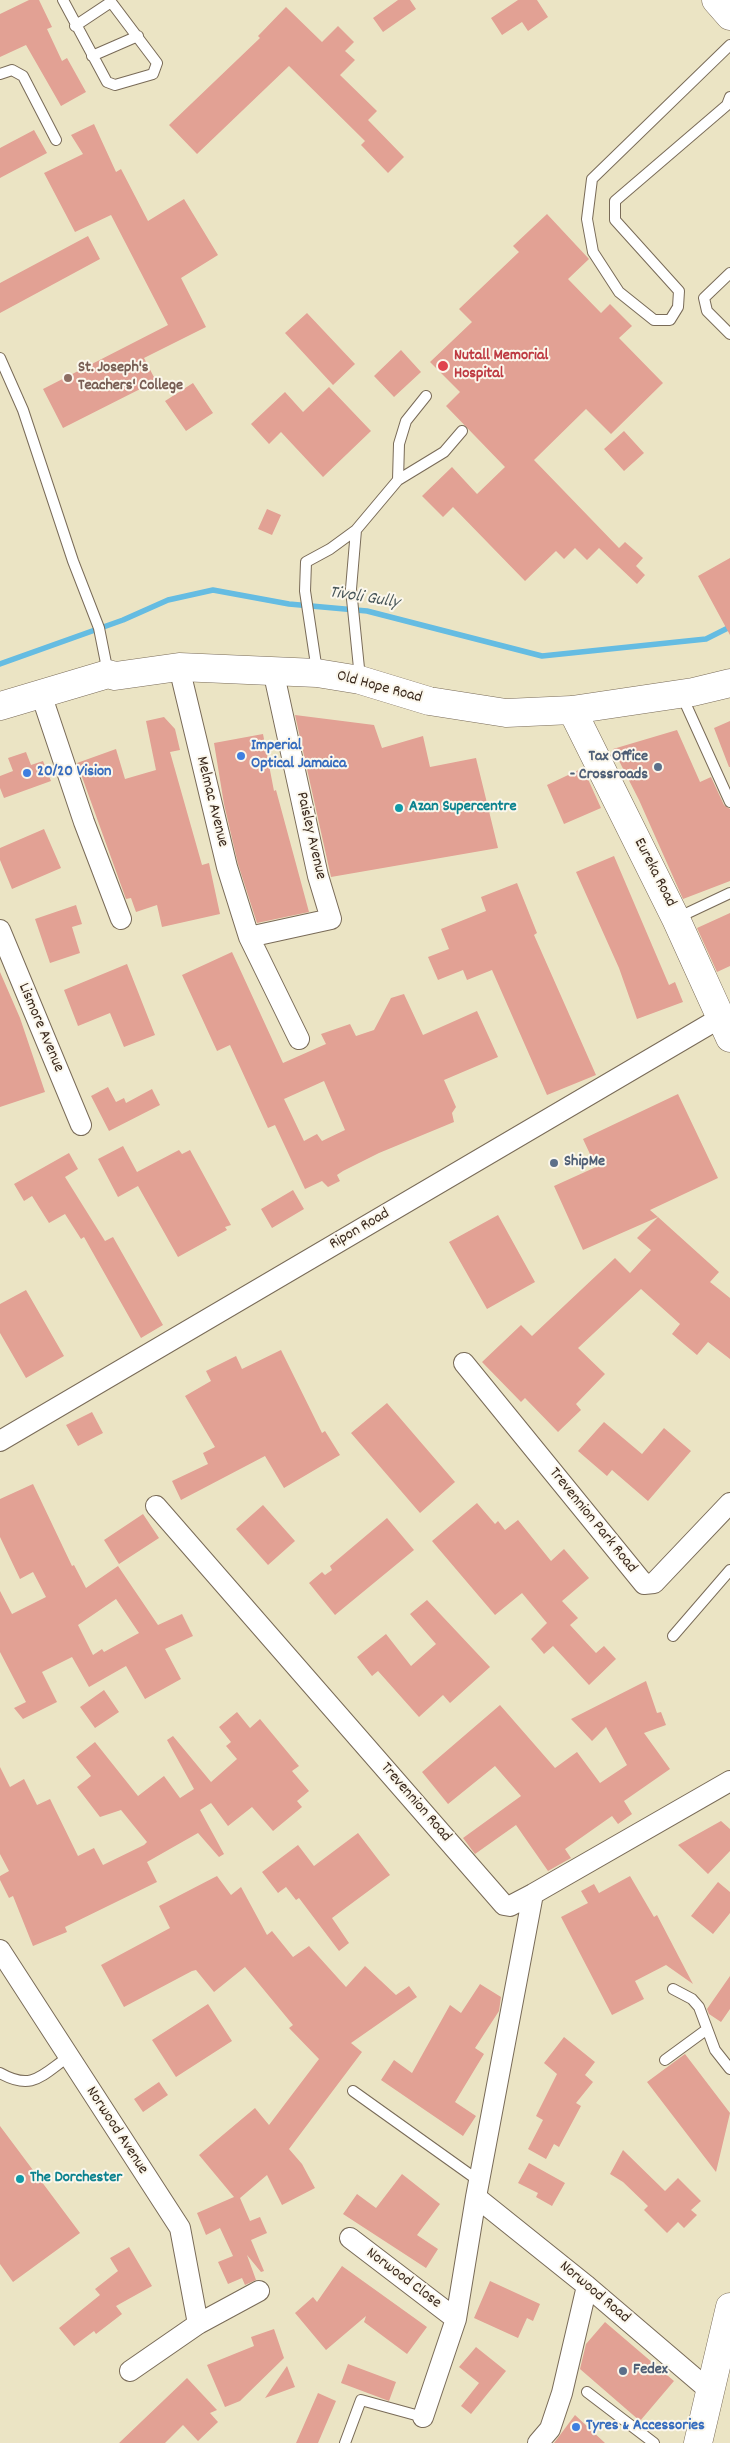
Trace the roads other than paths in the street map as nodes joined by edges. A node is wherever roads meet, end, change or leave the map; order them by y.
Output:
1 (63, 0) edge
2 (716, 0) edge
3 (112, 1) edge
4 (730, 16) edge
5 (75, 26) junction
6 (138, 36) junction
7 (730, 45) edge
8 (92, 56) junction
9 (0, 74) edge
10 (730, 97) edge
11 (56, 140) dead end
12 (730, 273) edge
13 (730, 334) edge
14 (0, 358) edge
15 (426, 396) dead end
16 (462, 431) dead end
17 (398, 480) junction
18 (356, 530) junction
19 (179, 667) junction
20 (273, 670) junction
21 (317, 673) junction
22 (108, 674) junction
23 (360, 680) junction
24 (730, 684) edge
25 (681, 693) junction
26 (41, 694) junction
27 (0, 706) edge
28 (572, 710) junction
29 (730, 802) edge
30 (730, 893) edge
31 (121, 919) dead end
32 (676, 919) junction
33 (0, 930) edge
34 (249, 937) junction
35 (725, 1028) edge
36 (299, 1039) dead end
37 (81, 1125) dead end
38 (464, 1363) dead end
39 (0, 1441) edge
40 (730, 1503) edge
41 (156, 1506) dead end
42 (730, 1570) edge
43 (673, 1636) dead end
44 (730, 1782) edge
45 (533, 1894) junction
46 (0, 1950) edge
47 (674, 1989) dead end
48 (706, 2030) junction
49 (68, 2057) junction
50 (665, 2060) dead end
51 (730, 2069) edge
52 (0, 2073) edge
53 (353, 2091) dead end
54 (478, 2189) junction
55 (350, 2238) dead end
56 (587, 2286) junction
57 (259, 2291) dead end
58 (730, 2307) edge
59 (456, 2319) junction
60 (198, 2324) junction
61 (130, 2371) dead end
62 (588, 2392) dead end
63 (710, 2392) junction
64 (423, 2417) joint
65 (345, 2443) edge
66 (538, 2443) edge
67 (654, 2443) edge
68 (698, 2443) edge

1 - 5 lane
2 - 4 main road
3 - 5 lane
3 - 6 lane
5 - 8 lane
6 - 8 lane
6 - 8 lane
7 - 10 lane
9 - 11 lane
12 - 13 lane
14 - 22 lane
15 - 17 lane
16 - 17 lane
17 - 18 lane
18 - 21 lane
18 - 23 lane
19 - 20 main road, Old Hope Road
19 - 22 main road, Old Hope Road
19 - 34 street, Melmac Avenue
20 - 21 main road, Old Hope Road
20 - 34 street, Paisley Avenue
21 - 23 main road, Old Hope Road
22 - 26 main road, Old Hope Road
23 - 28 main road, Old Hope Road
24 - 25 main road, Old Hope Road
25 - 28 main road, Old Hope Road
25 - 29 lane
26 - 27 main road, Old Hope Road
26 - 31 street
28 - 32 main road, Eureka Road
30 - 32 lane
32 - 35 main road, Eureka Road
33 - 37 street, Lismore Avenue
34 - 36 street, Melmac Avenue
35 - 39 street, Ripon Road
38 - 40 street, Trevennion Park Road
41 - 45 street, Trevennion Road
42 - 43 lane
44 - 45 street, Trevennion Road
45 - 54 street
46 - 49 street, Norwood Avenue
47 - 48 lane
48 - 50 lane
48 - 51 lane
49 - 52 lane
49 - 60 street, Norwood Avenue
53 - 54 lane
54 - 56 street, Norwood Road
54 - 59 street
55 - 59 street, Norwood Close
56 - 63 street, Norwood Road
56 - 66 street
57 - 60 street
58 - 63 main road
59 - 64 street
60 - 61 street
62 - 67 lane
63 - 68 main road
64 - 65 lane

